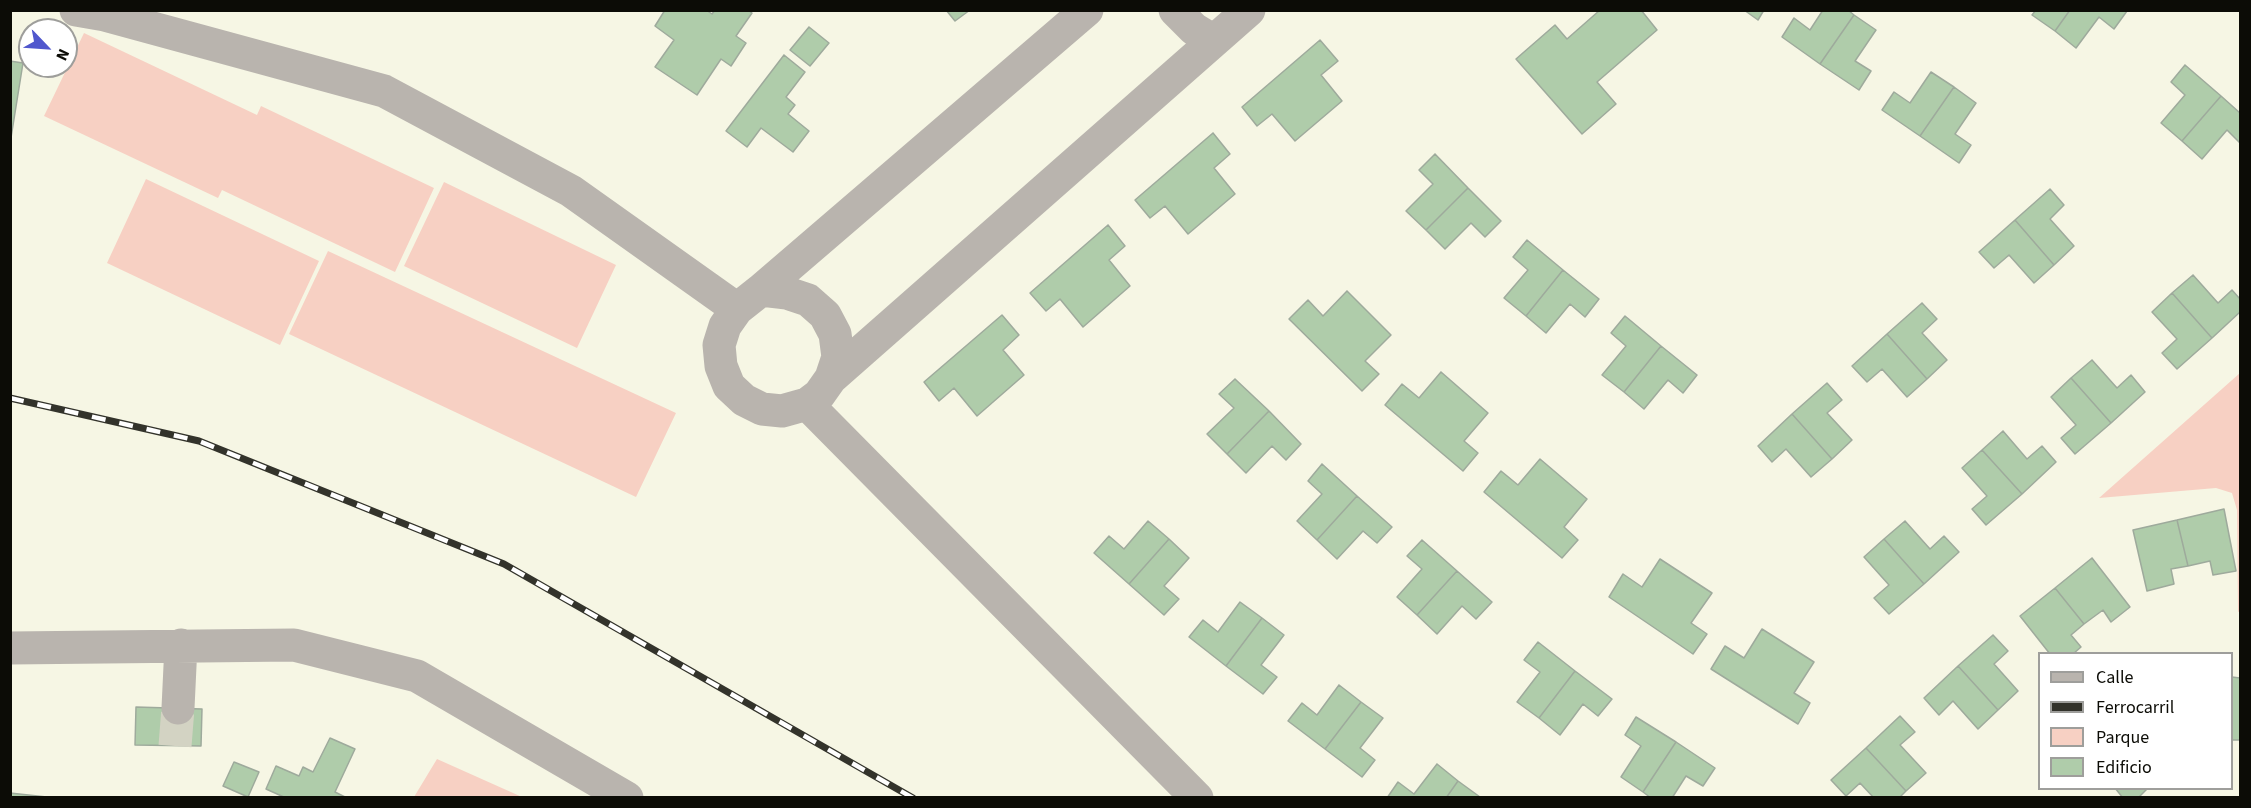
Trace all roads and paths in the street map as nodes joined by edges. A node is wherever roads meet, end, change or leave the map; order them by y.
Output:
1 (76, 10) edge
2 (1087, 10) edge
3 (1175, 10) edge
4 (1249, 10) edge
5 (1214, 42) junction
6 (749, 300) junction
7 (831, 378) junction
8 (807, 404) junction
9 (181, 645) junction
10 (10, 648) edge
11 (178, 708) tunnel mouth
12 (627, 798) edge
13 (1197, 798) edge

1 - 6 street
2 - 6 street
3 - 5 street
4 - 5 street
5 - 7 street
6 - 7 street
6 - 8 street
7 - 8 street
8 - 13 street
9 - 10 street
9 - 11 street
9 - 12 street

